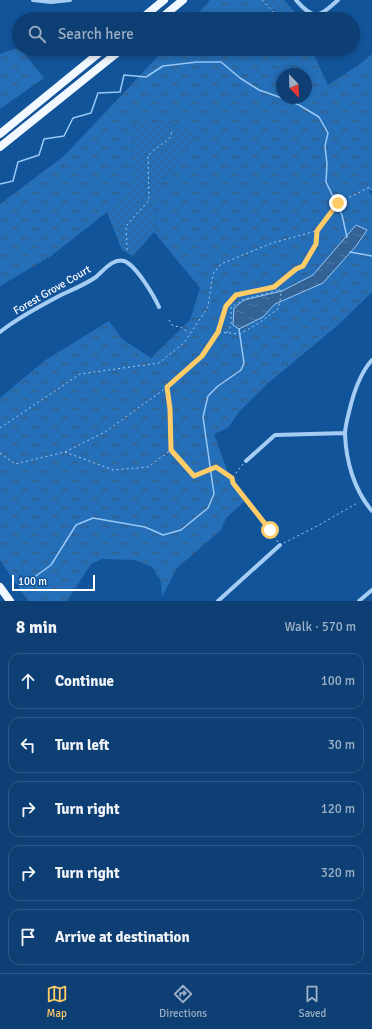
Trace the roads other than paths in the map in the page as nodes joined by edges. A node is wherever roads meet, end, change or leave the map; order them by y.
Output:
1 (33, 0) edge
2 (70, 0) edge
3 (164, 0) edge
4 (183, 0) edge
5 (296, 0) edge
6 (338, 0) edge
7 (149, 12) edge
8 (168, 12) edge
9 (308, 12) edge
10 (323, 12) edge
11 (95, 56) edge
12 (113, 56) edge
13 (0, 134) edge
14 (0, 147) edge
15 (159, 307) dead end
16 (0, 332) edge
17 (372, 360) edge
18 (345, 433) junction
19 (246, 461) road end
20 (372, 511) edge
21 (280, 545) road end
22 (0, 587) edge
23 (372, 590) edge
24 (10, 601) edge
25 (218, 601) edge
26 (359, 601) edge

1 - 2 street
3 - 7 main road
4 - 8 main road
5 - 9 street
6 - 10 street
11 - 13 main road
12 - 14 main road
15 - 16 street, Forest Grove Court
17 - 18 street
18 - 19 street
18 - 20 street
21 - 25 street
22 - 24 main road
23 - 26 street

